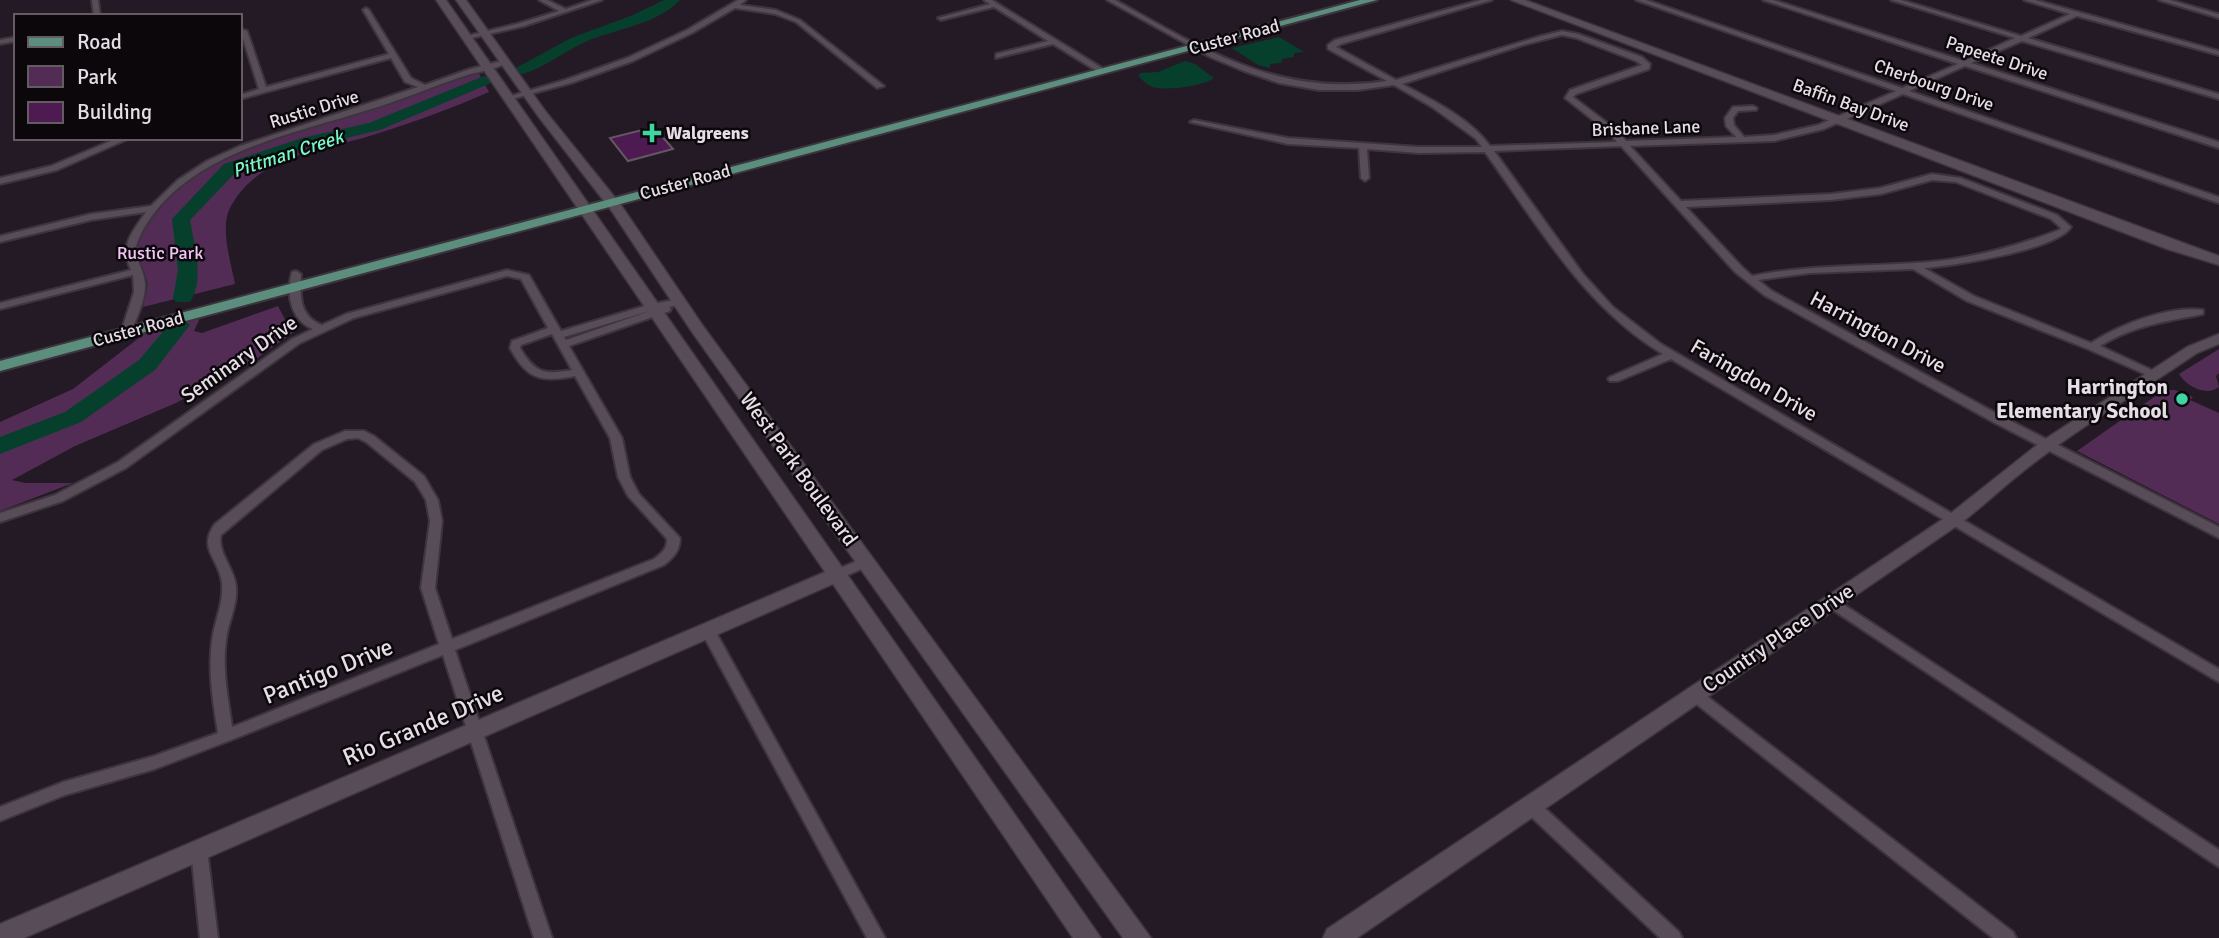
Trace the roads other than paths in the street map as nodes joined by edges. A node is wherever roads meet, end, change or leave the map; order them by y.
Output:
1 (441, 0) edge
2 (461, 0) edge
3 (542, 0) edge
4 (599, 0) edge
5 (743, 0) edge
6 (987, 0) edge
7 (1110, 0) edge
8 (1340, 0) edge
9 (1372, 0) edge
10 (1489, 0) edge
11 (1516, 0) edge
12 (1639, 0) edge
13 (1766, 0) edge
14 (1894, 0) edge
15 (2027, 0) edge
16 (2162, 0) edge
17 (2189, 0) edge
18 (996, 5) junction
19 (2179, 5) junction
20 (734, 6) junction
21 (366, 10) dead end
22 (565, 11) junction
23 (2076, 14) junction
24 (2219, 16) edge
25 (941, 18) dead end
26 (243, 31) dead end
27 (485, 33) junction
28 (467, 37) junction
29 (2021, 38) junction
30 (1055, 41) junction
31 (2219, 41) edge
32 (1190, 44) junction
33 (2204, 49) junction
34 (2219, 53) edge
35 (393, 55) junction
36 (999, 56) dead end
37 (505, 62) junction
38 (1963, 63) junction
39 (486, 66) junction
40 (1098, 68) junction
41 (1397, 82) junction
42 (880, 86) dead end
43 (424, 87) junction
44 (263, 90) junction
45 (1902, 91) junction
46 (528, 93) junction
47 (242, 96) edge
48 (2219, 97) edge
49 (508, 98) junction
50 (1753, 108) dead end
51 (1837, 120) junction
52 (1194, 122) dead end
53 (554, 128) junction
54 (533, 134) junction
55 (121, 140) edge
56 (1743, 140) junction
57 (1625, 144) junction
58 (2219, 145) edge
59 (1363, 146) junction
60 (1489, 149) junction
61 (1365, 178) dead end
62 (0, 181) edge
63 (607, 197) junction
64 (2219, 200) edge
65 (581, 204) junction
66 (1681, 204) junction
67 (152, 209) junction
68 (2065, 225) joint
69 (0, 239) edge
70 (2172, 246) junction
71 (2219, 261) edge
72 (1915, 266) junction
73 (2219, 268) edge
74 (135, 272) junction
75 (517, 274) joint
76 (1750, 279) junction
77 (296, 280) junction
78 (678, 302) junction
79 (0, 306) edge
80 (654, 311) junction
81 (2199, 312) dead end
82 (127, 325) junction
83 (320, 328) junction
84 (559, 336) junction
85 (2219, 339) edge
86 (2092, 347) junction
87 (0, 353) edge
88 (1670, 355) junction
89 (0, 366) edge
90 (579, 371) junction
91 (2154, 375) junction
92 (1614, 379) dead end
93 (775, 436) junction
94 (2048, 445) junction
95 (748, 446) junction
96 (0, 518) edge
97 (1952, 521) junction
98 (2219, 533) edge
99 (667, 556) joint
100 (866, 562) junction
101 (836, 575) junction
102 (1832, 602) junction
103 (708, 631) junction
104 (447, 648) junction
105 (2219, 676) edge
106 (1695, 695) junction
107 (474, 731) junction
108 (226, 736) junction
109 (1531, 806) junction
110 (0, 814) edge
111 (199, 850) junction
112 (2219, 859) edge
113 (0, 936) edge
114 (1341, 937) edge
115 (209, 938) edge
116 (543, 938) edge
117 (876, 938) edge
118 (1088, 938) edge
119 (1138, 938) edge
120 (1673, 938) edge
121 (2007, 938) edge

1 - 28 main road, West Park Boulevard
2 - 27 main road, West Park Boulevard
3 - 22 street
4 - 22 street
5 - 20 street
6 - 18 street
7 - 32 street
8 - 32 main road, Custer Road
9 - 32 main road, Custer Road
10 - 41 street, Faringdon Drive
11 - 51 main road, Baffin Bay Drive
12 - 45 street, Cherbourg Drive
13 - 38 street, Papeete Drive
14 - 29 street
15 - 23 street
16 - 19 street
17 - 19 street
18 - 25 street
18 - 30 street
19 - 24 street
20 - 42 street
20 - 46 street
21 - 35 street
22 - 27 street
23 - 29 street, Brisbane Lane
23 - 33 street
26 - 44 street
27 - 28 street
27 - 37 main road, West Park Boulevard
28 - 39 main road, West Park Boulevard
29 - 38 street, Brisbane Lane
29 - 48 street
30 - 36 street
30 - 40 street
31 - 33 street
32 - 40 main road, Custer Road
32 - 41 street
33 - 34 street
35 - 43 street
35 - 44 street
37 - 39 street, Rustic Drive
37 - 46 main road, West Park Boulevard
38 - 45 street, Brisbane Lane
38 - 58 street, Papeete Drive
39 - 43 street, Rustic Drive
39 - 49 main road, West Park Boulevard
40 - 63 main road, Custer Road
41 - 57 street, Harrington Drive
41 - 60 street, Faringdon Drive
43 - 67 street, Rustic Drive
44 - 47 street
45 - 51 street, Brisbane Lane
45 - 64 street, Cherbourg Drive
46 - 49 street
46 - 53 main road, West Park Boulevard
49 - 54 main road, West Park Boulevard
50 - 56 street
51 - 56 street, Brisbane Lane
51 - 70 main road, Baffin Bay Drive
52 - 59 street, Brisbane Lane
53 - 54 main road
53 - 63 main road, West Park Boulevard
54 - 65 main road, West Park Boulevard
55 - 62 street
56 - 57 street, Brisbane Lane
57 - 60 street, Brisbane Lane
57 - 66 street, Harrington Drive
59 - 60 street, Brisbane Lane
59 - 61 street
60 - 88 street, Faringdon Drive
63 - 65 main road, Custer Road
63 - 78 main road, West Park Boulevard
65 - 77 main road, Custer Road
65 - 80 main road, West Park Boulevard
66 - 68 street
66 - 76 street, Harrington Drive
67 - 69 street
67 - 74 street, Rustic Drive
68 - 72 street
70 - 71 main road, Baffin Bay Drive
70 - 73 main road, Baffin Bay Drive
72 - 76 street
72 - 86 street
74 - 79 street
74 - 82 street, Rustic Drive
75 - 83 street, Seminary Drive
75 - 84 street
76 - 94 street, Harrington Drive
77 - 82 main road, Custer Road
77 - 83 street
78 - 80 street
78 - 93 main road, West Park Boulevard
80 - 84 street
80 - 95 main road, West Park Boulevard
81 - 86 street
82 - 87 main road, Custer Road
82 - 89 main road, Custer Road
83 - 96 street, Seminary Drive
84 - 90 street
84 - 90 street
85 - 91 main road, Country Place Drive
86 - 91 street
88 - 92 street
88 - 97 street, Faringdon Drive
90 - 99 street
91 - 94 main road, Country Place Drive
93 - 95 main road
93 - 100 main road, West Park Boulevard
94 - 97 main road, Country Place Drive
94 - 98 street, Harrington Drive
95 - 101 main road, West Park Boulevard
97 - 102 main road, Country Place Drive
97 - 105 street, Faringdon Drive
99 - 104 street, Pantigo Drive
100 - 101 street, Rio Grande Drive
100 - 119 main road, West Park Boulevard
101 - 103 main road, Rio Grande Drive
101 - 118 main road, West Park Boulevard
102 - 106 main road, Country Place Drive
102 - 112 street
103 - 107 main road, Rio Grande Drive
103 - 117 street
104 - 107 street
104 - 108 street, Pantigo Drive
104 - 108 street
106 - 109 main road, Country Place Drive
106 - 121 street
107 - 111 main road, Rio Grande Drive
107 - 116 street
108 - 110 street, Pantigo Drive
109 - 114 main road, Country Place Drive
109 - 120 street
111 - 113 main road, Rio Grande Drive
111 - 115 street

